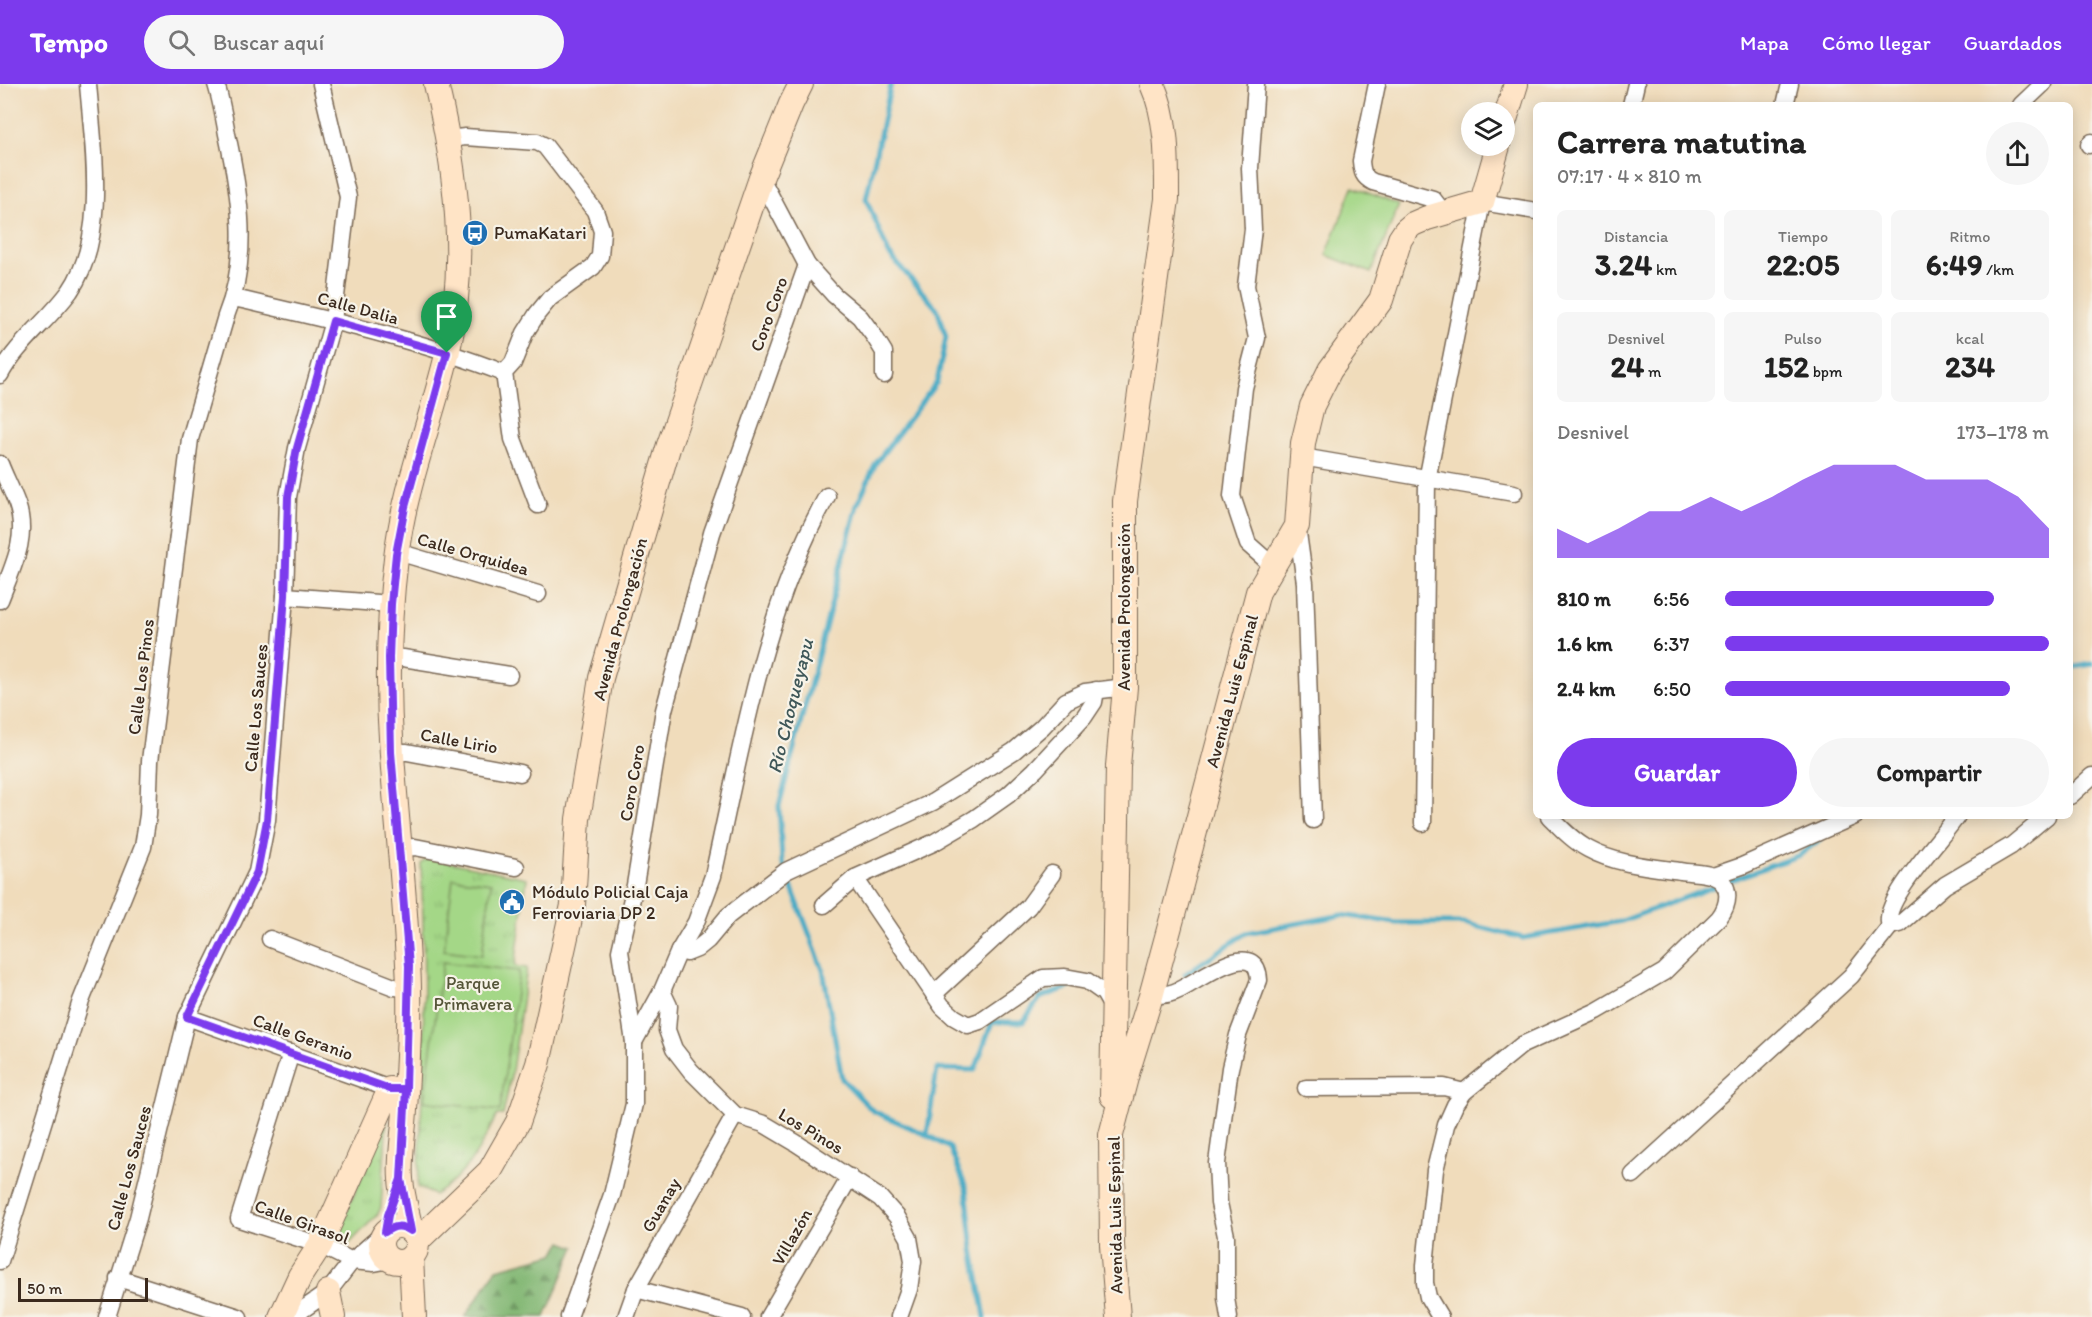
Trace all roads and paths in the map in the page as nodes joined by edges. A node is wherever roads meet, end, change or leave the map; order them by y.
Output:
1 (88, 84) edge
2 (216, 84) edge
3 (321, 84) edge
4 (436, 84) edge
5 (801, 84) edge
6 (1152, 84) edge
7 (1256, 84) edge
8 (1377, 84) edge
9 (1516, 84) edge
10 (1635, 84) edge
11 (1790, 84) edge
12 (2043, 84) edge
13 (1510, 102) edge
14 (1632, 102) edge
15 (1786, 102) edge
16 (2024, 102) edge
17 (449, 139) junction
18 (1495, 156) edge
19 (761, 178) junction
20 (1482, 202) junction
21 (1533, 210) edge
22 (1443, 212) junction
23 (807, 265) junction
24 (234, 298) junction
25 (333, 321) junction
26 (447, 353) junction
27 (504, 373) junction
28 (0, 375) edge
29 (884, 375) dead end
30 (1302, 457) junction
31 (0, 464) edge
32 (1427, 480) junction
33 (1514, 493) dead end
34 (827, 496) dead end
35 (538, 505) dead end
36 (1296, 526) junction
37 (396, 554) junction
38 (1273, 566) junction
39 (538, 594) dead end
40 (285, 596) junction
41 (0, 600) edge
42 (391, 604) junction
43 (389, 658) junction
44 (509, 675) dead end
45 (1125, 687) junction
46 (1096, 690) junction
47 (391, 752) junction
48 (520, 772) dead end
49 (2092, 776) edge
50 (2073, 793) edge
51 (1552, 819) edge
52 (1848, 819) edge
53 (1955, 819) edge
54 (2043, 819) edge
55 (1313, 820) dead end
56 (1423, 823) dead end
57 (399, 848) junction
58 (516, 867) dead end
59 (1052, 874) dead end
60 (1713, 876) junction
61 (855, 878) junction
62 (824, 905) dead end
63 (1892, 924) junction
64 (270, 939) dead end
65 (679, 951) junction
66 (409, 988) junction
67 (662, 991) junction
68 (934, 994) junction
69 (1151, 996) junction
70 (1112, 1007) junction
71 (187, 1017) junction
72 (634, 1042) junction
73 (291, 1053) junction
74 (398, 1089) junction
75 (1306, 1089) dead end
76 (1464, 1092) junction
77 (735, 1115) junction
78 (1111, 1135) junction
79 (1633, 1175) dead end
80 (850, 1177) junction
81 (401, 1179) junction
82 (385, 1232) junction
83 (320, 1245) junction
84 (407, 1247) junction
85 (0, 1261) edge
86 (352, 1261) junction
87 (118, 1278) junction
88 (636, 1289) junction
89 (328, 1292) junction
90 (413, 1313) edge
91 (716, 1313) edge
92 (107, 1317) edge
93 (239, 1317) edge
94 (281, 1317) edge
95 (292, 1317) edge
96 (333, 1317) edge
97 (569, 1317) edge
98 (626, 1317) edge
99 (742, 1317) edge
100 (768, 1317) edge
101 (899, 1317) edge
102 (1118, 1317) edge
103 (1229, 1317) edge
104 (1440, 1317) edge

1 - 28 street
2 - 24 street, Calle Los Pinos
3 - 25 street, Calle Los Sauces
4 - 17 street
5 - 19 street, Avenida Prolongación
6 - 45 street, Avenida Prolongación
7 - 38 street
8 - 22 street
9 - 13 street
10 - 14 street
11 - 15 street
12 - 16 street
17 - 26 street
17 - 27 street
18 - 20 street
19 - 23 street
19 - 84 street, Avenida Prolongación
20 - 21 street
20 - 22 street, Avenida Luis Espinal
20 - 32 street
22 - 30 street, Avenida Luis Espinal
23 - 29 street
23 - 72 street, Coro Coro
24 - 25 street, Calle Dalia
24 - 85 street, Calle Los Pinos
25 - 26 street, Calle Dalia
25 - 40 street, Calle Los Sauces
26 - 27 street, Calle Dalia
26 - 37 street
27 - 35 street
30 - 32 street
30 - 36 street, Avenida Luis Espinal
31 - 41 street
32 - 33 street
32 - 56 street
34 - 65 street
36 - 38 street, Avenida Luis Espinal
36 - 55 street
37 - 39 street, Calle Orquidea
37 - 42 street
38 - 69 street, Avenida Luis Espinal
40 - 42 street
40 - 71 street, Calle Los Sauces
42 - 43 street
43 - 44 street
43 - 47 street
45 - 46 street
45 - 70 street, Avenida Prolongación
46 - 61 street
46 - 65 street
47 - 48 street, Calle Lirio
47 - 57 street
49 - 50 street
51 - 60 street
52 - 60 street
53 - 63 street
54 - 63 street
57 - 58 street
57 - 66 street
59 - 68 street
60 - 76 street
61 - 62 street
61 - 68 street
63 - 79 street
64 - 66 street
65 - 67 street
66 - 74 street
67 - 72 street
67 - 77 street, Los Pinos
68 - 70 street
69 - 78 street, Avenida Luis Espinal
69 - 103 street
70 - 78 street, Avenida Prolongación
71 - 73 street, Calle Geranio
71 - 87 street, Calle Los Sauces
72 - 97 street, Coro Coro
73 - 74 street, Calle Geranio
73 - 83 street, Calle Girasol
74 - 81 street
74 - 83 street
75 - 76 street
76 - 104 street
77 - 80 street, Los Pinos
77 - 88 street, Guanay
78 - 102 street, Avenida Luis Espinal
80 - 100 street, Villazón
80 - 101 street, Los Pinos
81 - 82 street
81 - 84 street
82 - 84 street
82 - 86 street
83 - 86 street, Calle Girasol
83 - 94 street
84 - 86 street
84 - 90 street
86 - 89 street
87 - 92 street, Calle Los Sauces
87 - 93 street
88 - 91 street
88 - 98 street, Guanay
89 - 95 street
89 - 96 street
91 - 99 street

